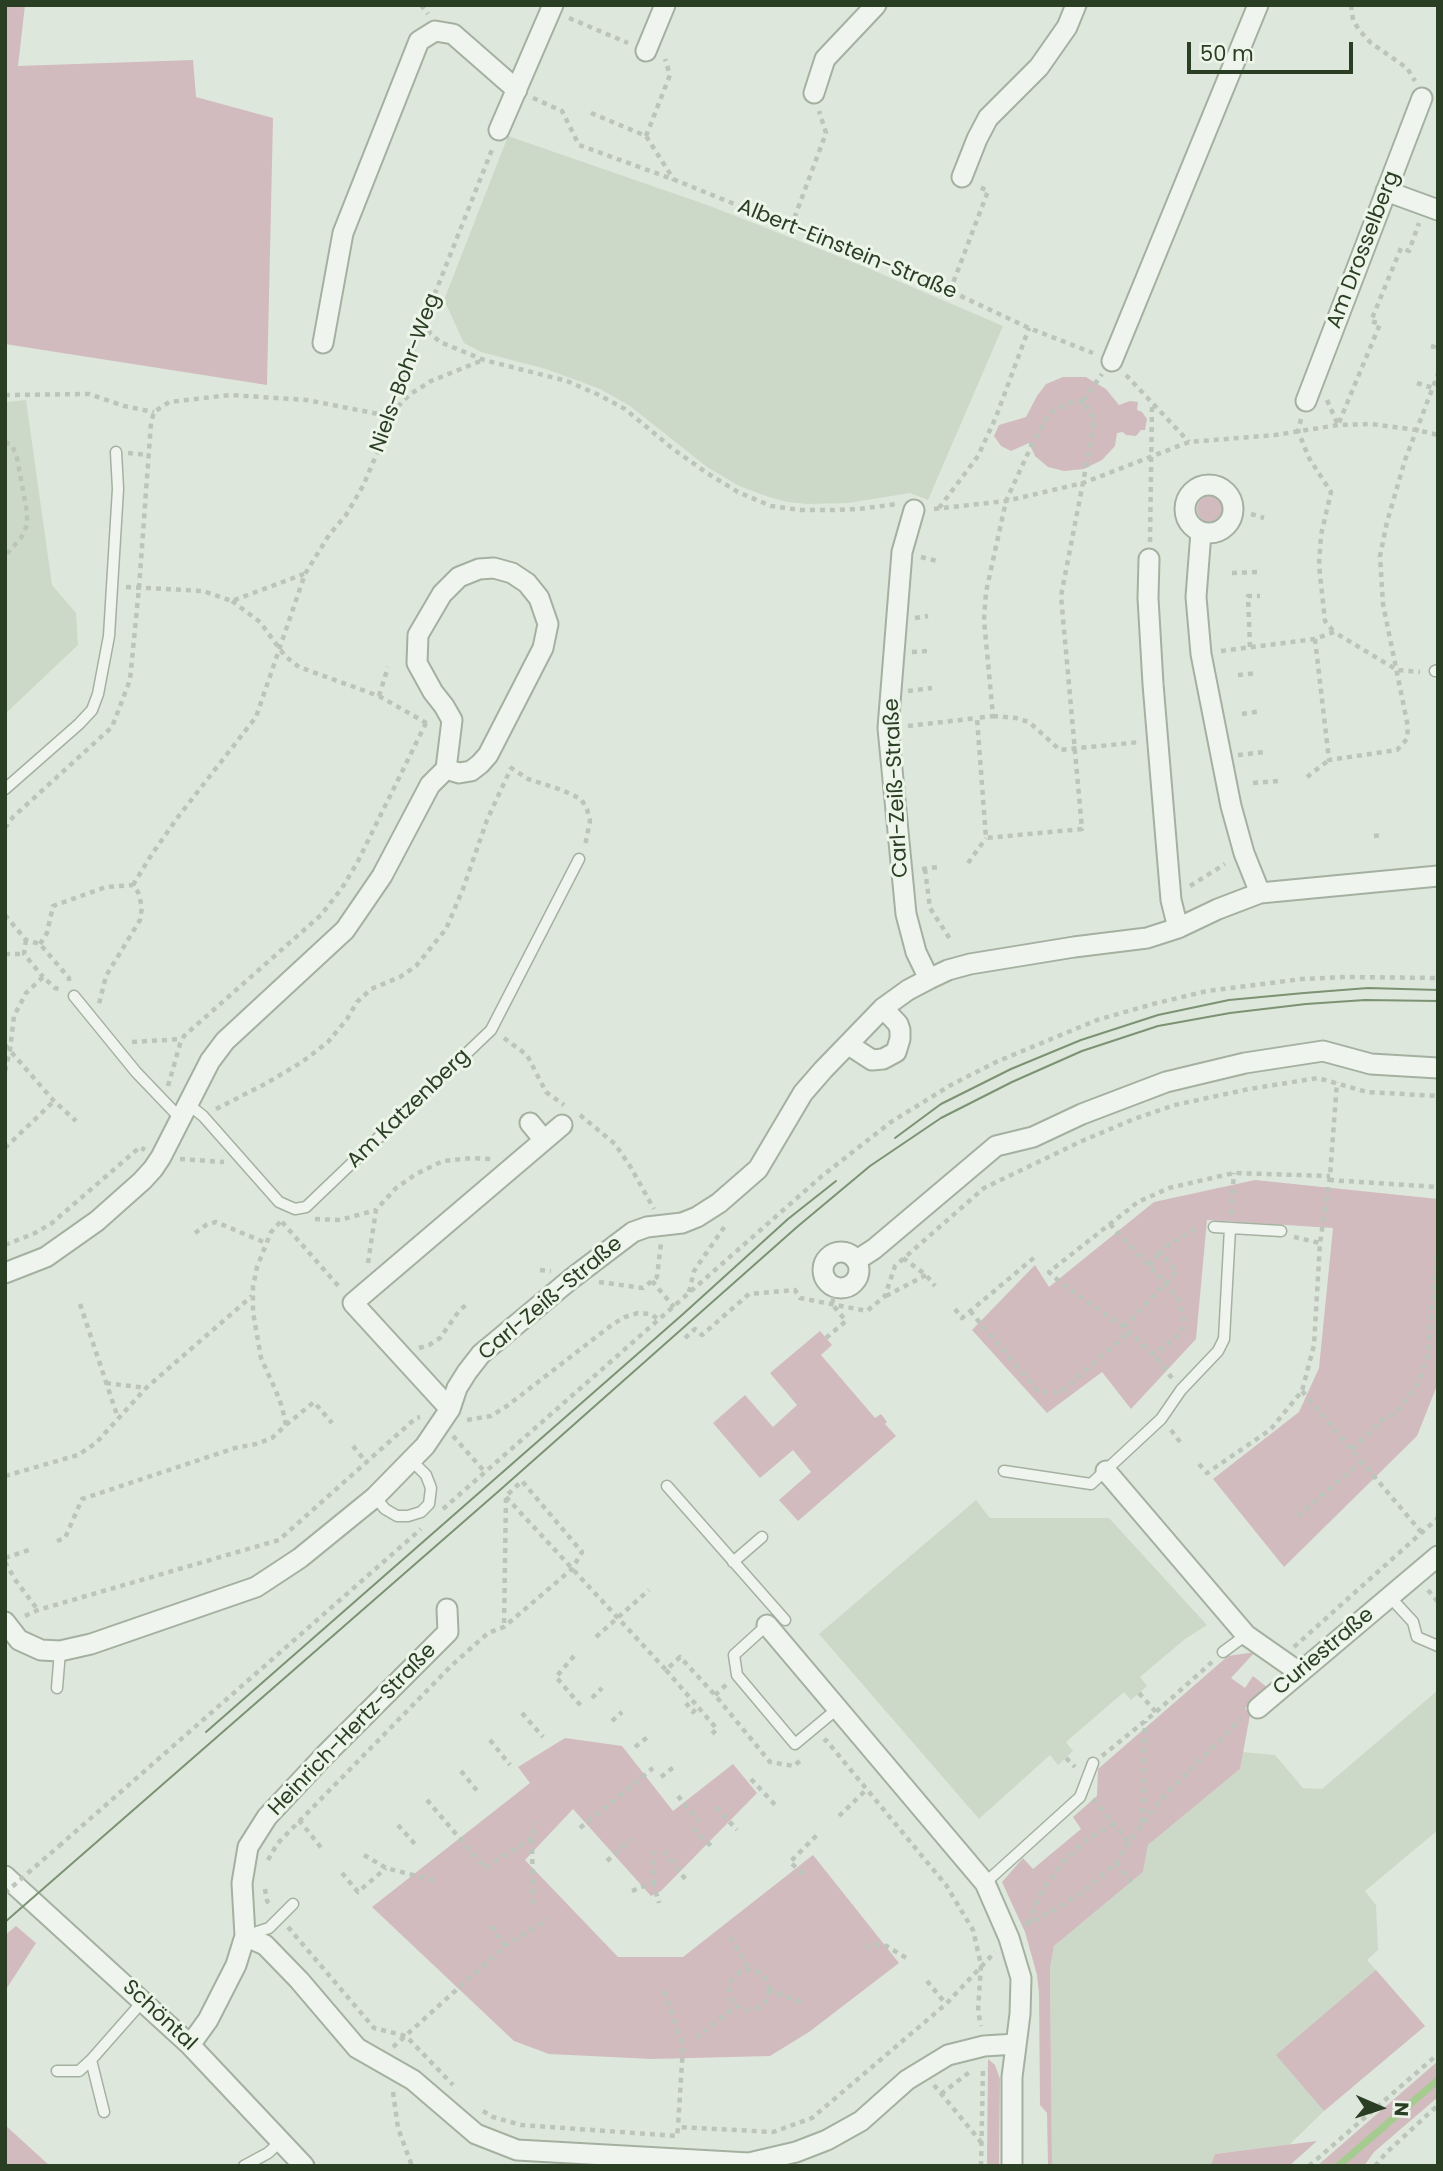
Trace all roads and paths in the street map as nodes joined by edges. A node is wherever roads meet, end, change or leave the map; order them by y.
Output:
1 (554, 5) edge
2 (665, 5) edge
3 (876, 5) edge
4 (1076, 5) edge
5 (1258, 5) edge
6 (1351, 5) edge
7 (646, 51) dead end
8 (523, 93) junction
9 (814, 93) joint
10 (1422, 98) joint
11 (591, 113) dead end
12 (499, 130) joint
13 (962, 177) joint
14 (675, 180) junction
15 (1386, 191) junction
16 (1432, 208) edge
17 (791, 227) junction
18 (950, 291) junction
19 (424, 321) junction
20 (1029, 328) junction
21 (323, 343) dead end
22 (1431, 346) dead end
23 (1438, 348) edge
24 (484, 360) junction
25 (1112, 360) junction
26 (1438, 374) edge
27 (1417, 383) dead end
28 (1433, 388) junction
29 (1325, 394) dead end
30 (5, 395) edge
31 (1083, 401) junction
32 (1306, 401) dead end
33 (1152, 403) junction
34 (161, 407) dead end
35 (154, 412) dead end
36 (389, 416) junction
37 (1338, 425) junction
38 (1417, 430) junction
39 (1298, 431) junction
40 (1438, 435) edge
41 (5, 442) edge
42 (1189, 442) junction
43 (116, 452) dead end
44 (1153, 456) junction
45 (1083, 483) junction
46 (1006, 501) junction
47 (939, 508) junction
48 (914, 510) junction
49 (1251, 514) dead end
50 (1264, 518) dead end
51 (1200, 532) dead end
52 (5, 544) edge
53 (15, 547) junction
54 (5, 556) edge
55 (1149, 559) joint
56 (1257, 572) dead end
57 (1232, 573) dead end
58 (304, 574) junction
59 (112, 586) junction
60 (1259, 596) dead end
61 (232, 601) junction
62 (1334, 632) junction
63 (1315, 639) junction
64 (1250, 647) junction
65 (280, 648) junction
66 (1202, 654) junction
67 (388, 667) dead end
68 (1397, 670) junction
69 (1436, 671) edge
70 (1257, 673) dead end
71 (1238, 675) dead end
72 (379, 696) junction
73 (1261, 711) dead end
74 (1242, 714) dead end
75 (993, 716) junction
76 (977, 718) junction
77 (426, 723) junction
78 (888, 728) junction
79 (451, 737) junction
80 (1158, 740) junction
81 (1076, 749) junction
82 (1265, 752) dead end
83 (1246, 754) dead end
84 (488, 755) junction
85 (1329, 760) junction
86 (511, 768) junction
87 (446, 769) junction
88 (1307, 777) dead end
89 (1278, 781) dead end
90 (1253, 783) dead end
91 (5, 789) edge
92 (1382, 835) dead end
93 (1374, 836) dead end
94 (986, 838) junction
95 (579, 859) joint
96 (968, 863) dead end
97 (1225, 864) dead end
98 (925, 869) dead end
99 (1438, 876) edge
100 (133, 885) junction
101 (1182, 890) dead end
102 (1260, 893) junction
103 (5, 915) edge
104 (1178, 928) junction
105 (950, 939) dead end
106 (26, 940) junction
107 (40, 944) junction
108 (24, 954) junction
109 (6, 955) edge
110 (43, 977) junction
111 (69, 978) dead end
112 (1438, 978) edge
113 (929, 979) junction
114 (72, 994) joint
115 (883, 1008) junction
116 (96, 1024) junction
117 (491, 1030) junction
118 (182, 1039) junction
119 (110, 1042) junction
120 (5, 1045) edge
121 (849, 1045) junction
122 (10, 1050) junction
123 (1438, 1068) edge
124 (5, 1070) edge
125 (1337, 1082) junction
126 (1438, 1096) edge
127 (54, 1101) junction
128 (164, 1103) junction
129 (191, 1113) junction
130 (568, 1115) junction
131 (76, 1121) dead end
132 (530, 1124) dead end
133 (145, 1138) dead end
134 (544, 1140) junction
135 (140, 1147) dead end
136 (5, 1148) edge
137 (520, 1161) junction
138 (1234, 1173) junction
139 (1330, 1178) junction
140 (1438, 1187) edge
141 (376, 1210) junction
142 (732, 1217) dead end
143 (305, 1220) dead end
144 (281, 1221) dead end
145 (296, 1222) dead end
146 (1110, 1224) junction
147 (663, 1225) junction
148 (1214, 1227) joint
149 (1230, 1228) junction
150 (1281, 1231) joint
151 (195, 1233) dead end
152 (1438, 1235) edge
153 (266, 1243) junction
154 (1320, 1243) junction
155 (1160, 1253) junction
156 (1036, 1255) dead end
157 (903, 1258) junction
158 (857, 1260) junction
159 (1149, 1265) junction
160 (5, 1273) edge
161 (926, 1275) junction
162 (593, 1281) dead end
163 (652, 1281) junction
164 (1164, 1283) junction
165 (934, 1286) dead end
166 (689, 1292) junction
167 (253, 1296) junction
168 (834, 1296) junction
169 (885, 1296) junction
170 (350, 1298) junction
171 (468, 1303) dead end
172 (80, 1304) dead end
173 (674, 1307) junction
174 (955, 1309) dead end
175 (970, 1311) junction
176 (659, 1320) junction
177 (1124, 1327) junction
178 (1129, 1332) junction
179 (685, 1338) dead end
180 (826, 1338) dead end
181 (396, 1350) junction
182 (1154, 1355) junction
183 (107, 1383) junction
184 (146, 1388) junction
185 (1181, 1390) junction
186 (1302, 1391) junction
187 (446, 1416) junction
188 (118, 1418) junction
189 (332, 1423) dead end
190 (286, 1425) junction
191 (459, 1444) dead end
192 (353, 1446) dead end
193 (1352, 1449) junction
194 (411, 1460) junction
195 (1362, 1461) junction
196 (366, 1462) junction
197 (1199, 1464) dead end
198 (1004, 1471) dead end
199 (1106, 1471) junction
200 (485, 1472) junction
201 (5, 1476) edge
202 (667, 1486) dead end
203 (506, 1496) junction
204 (375, 1497) junction
205 (1298, 1516) dead end
206 (434, 1517) dead end
207 (1438, 1518) edge
208 (424, 1526) dead end
209 (1422, 1532) junction
210 (762, 1537) dead end
211 (57, 1541) dead end
212 (29, 1550) dead end
213 (1438, 1556) edge
214 (5, 1560) edge
215 (733, 1562) junction
216 (572, 1569) junction
217 (649, 1590) dead end
218 (1390, 1597) junction
219 (447, 1609) dead end
220 (38, 1610) junction
221 (618, 1619) junction
222 (776, 1622) junction
223 (6, 1624) edge
224 (504, 1627) junction
225 (1246, 1635) junction
226 (596, 1637) dead end
227 (1438, 1646) edge
228 (60, 1651) junction
229 (1223, 1652) joint
230 (574, 1656) dead end
231 (1280, 1659) junction
232 (559, 1662) dead end
233 (565, 1668) junction
234 (666, 1670) junction
235 (1299, 1672) junction
236 (57, 1688) dead end
237 (602, 1688) dead end
238 (1139, 1693) dead end
239 (592, 1698) dead end
240 (686, 1703) dead end
241 (580, 1706) dead end
242 (698, 1707) junction
243 (1258, 1708) joint
244 (837, 1709) junction
245 (622, 1712) dead end
246 (1156, 1712) junction
247 (522, 1713) dead end
248 (612, 1721) dead end
249 (1145, 1721) junction
250 (711, 1735) dead end
251 (649, 1736) dead end
252 (544, 1737) dead end
253 (490, 1741) dead end
254 (635, 1747) dead end
255 (815, 1748) dead end
256 (804, 1757) dead end
257 (1093, 1763) joint
258 (510, 1765) dead end
259 (675, 1766) dead end
260 (653, 1768) dead end
261 (461, 1771) dead end
262 (661, 1777) dead end
263 (751, 1779) dead end
264 (1084, 1788) junction
265 (866, 1790) junction
266 (478, 1792) dead end
267 (678, 1797) dead end
268 (427, 1800) dead end
269 (716, 1807) dead end
270 (778, 1808) dead end
271 (839, 1816) dead end
272 (299, 1821) junction
273 (699, 1822) dead end
274 (536, 1823) dead end
275 (1114, 1824) junction
276 (1142, 1824) junction
277 (398, 1825) dead end
278 (580, 1828) dead end
279 (693, 1828) dead end
280 (737, 1830) dead end
281 (818, 1834) dead end
282 (531, 1838) junction
283 (631, 1839) dead end
284 (1129, 1843) junction
285 (415, 1844) dead end
286 (713, 1849) dead end
287 (323, 1850) dead end
288 (654, 1851) dead end
289 (664, 1851) dead end
290 (364, 1854) dead end
291 (607, 1861) dead end
292 (1116, 1863) junction
293 (387, 1868) junction
294 (265, 1872) dead end
295 (342, 1873) dead end
296 (803, 1874) dead end
297 (5, 1876) edge
298 (686, 1880) dead end
299 (436, 1881) dead end
300 (653, 1882) junction
301 (1131, 1882) dead end
302 (985, 1883) junction
303 (264, 1884) dead end
304 (632, 1891) dead end
305 (5, 1893) edge
306 (659, 1903) dead end
307 (293, 1904) dead end
308 (533, 1904) dead end
309 (279, 1917) junction
310 (548, 1919) dead end
311 (1028, 1923) junction
312 (491, 1926) dead end
313 (245, 1936) junction
314 (730, 1937) dead end
315 (1009, 1938) junction
316 (505, 1946) junction
317 (865, 1947) dead end
318 (908, 1959) dead end
319 (981, 1965) junction
320 (750, 1971) junction
321 (927, 1982) dead end
322 (664, 1990) dead end
323 (768, 1990) junction
324 (144, 2001) junction
325 (804, 2003) dead end
326 (946, 2004) junction
327 (737, 2005) junction
328 (406, 2035) junction
329 (696, 2038) dead end
330 (1016, 2044) junction
331 (190, 2045) junction
332 (984, 2046) junction
333 (1438, 2054) edge
334 (90, 2060) junction
335 (383, 2065) junction
336 (57, 2071) dead end
337 (922, 2071) junction
338 (461, 2094) dead end
339 (941, 2094) junction
340 (1438, 2105) edge
341 (482, 2110) dead end
342 (104, 2112) dead end
343 (678, 2127) junction
344 (281, 2141) junction
345 (981, 2142) junction
346 (244, 2166) edge
347 (303, 2166) edge
348 (412, 2166) edge
349 (981, 2166) edge
350 (1012, 2166) edge
351 (1309, 2166) edge
352 (1375, 2166) edge

1 - 8 street
2 - 7 street
3 - 9 street
4 - 13 street
5 - 25 street
6 - 10 path
8 - 12 street
8 - 14 path, Albert-Einstein-Straße
8 - 21 street
9 - 17 path
10 - 15 street, Am Drosselberg
11 - 14 path
12 - 19 path, Niels-Bohr-Weg
13 - 18 path
14 - 17 path, Albert-Einstein-Straße
15 - 16 street
15 - 32 street, Am Drosselberg
16 - 37 path
17 - 18 path, Albert-Einstein-Straße
18 - 20 path, Albert-Einstein-Straße
19 - 24 path
19 - 36 path, Niels-Bohr-Weg
20 - 25 path, Albert-Einstein-Straße
20 - 47 path
22 - 23 path
24 - 36 path
24 - 48 path
25 - 31 path
25 - 33 path, Albert-Einstein-Straße
26 - 28 path
27 - 28 path
28 - 38 path
29 - 37 path
30 - 35 path
31 - 45 path
31 - 46 path
33 - 42 path, Albert-Einstein-Straße
33 - 44 path
34 - 36 path
36 - 58 path, Niels-Bohr-Weg
37 - 38 path
37 - 39 path
38 - 40 path
38 - 68 path
39 - 42 path
39 - 62 path
41 - 53 path
42 - 44 path
43 - 59 lane
44 - 45 path
44 - 55 path
45 - 46 path
45 - 81 path
46 - 47 path
46 - 75 path
47 - 48 path
48 - 78 street, Carl-Zeiß-Straße
49 - 50 path
51 - 66 street
52 - 53 path
53 - 54 path
55 - 80 street
56 - 57 path
58 - 61 path
58 - 65 path, Niels-Bohr-Weg
59 - 61 path
59 - 91 lane
60 - 64 path
61 - 65 path
62 - 63 path
62 - 68 path
63 - 64 path
63 - 85 path
64 - 66 path
65 - 72 path
65 - 100 path, Niels-Bohr-Weg
66 - 102 street
67 - 72 path
68 - 69 path
68 - 85 path
70 - 71 path
72 - 77 path
73 - 74 path
75 - 76 path
75 - 81 path
76 - 78 path
76 - 94 path
77 - 79 path
77 - 118 path
78 - 113 street, Carl-Zeiß-Straße
79 - 84 street
79 - 87 street
80 - 81 path
80 - 104 street
81 - 94 path
82 - 83 path
84 - 86 path
84 - 87 street
85 - 88 path
86 - 95 path
86 - 129 path
87 - 129 street
89 - 90 path
92 - 93 path
94 - 96 path
95 - 117 lane, Am Katzenberg
97 - 101 path
98 - 105 path
99 - 102 street, Carl-Zeiß-Straße
100 - 107 path
100 - 116 path
102 - 104 street, Carl-Zeiß-Straße
103 - 106 path
104 - 113 street, Carl-Zeiß-Straße
106 - 107 path
106 - 108 path
107 - 111 path
108 - 109 path
108 - 110 path
110 - 114 path
110 - 122 path
112 - 166 path
113 - 115 street, Carl-Zeiß-Straße
114 - 116 lane
115 - 121 street, Carl-Zeiß-Straße
115 - 121 street
116 - 119 lane
117 - 129 lane, Am Katzenberg
117 - 130 path
118 - 119 path
118 - 128 path
119 - 128 lane
120 - 122 path
121 - 147 street, Carl-Zeiß-Straße
122 - 124 path
122 - 127 path
123 - 158 street
125 - 126 path
125 - 139 path
125 - 157 path
127 - 131 path
127 - 136 path
128 - 129 lane
129 - 160 street
130 - 134 street
130 - 147 path
132 - 134 street
133 - 135 path
134 - 137 street
137 - 141 path
137 - 170 street
138 - 139 path
138 - 146 path
138 - 149 path
139 - 140 path
139 - 154 path
141 - 143 path
141 - 170 path
142 - 166 path
144 - 153 path
145 - 170 path
146 - 159 path
146 - 177 path
147 - 163 path
147 - 187 street, Carl-Zeiß-Straße
148 - 149 lane
148 - 155 path
149 - 150 lane
149 - 185 lane
150 - 154 path
151 - 153 path
152 - 193 path
153 - 167 path
154 - 186 path
155 - 159 path
155 - 164 path
156 - 175 path
157 - 161 path
157 - 169 path
158 - 168 street
158 - 168 street
159 - 164 path
161 - 165 path
161 - 169 path
162 - 163 path
163 - 173 path
164 - 177 path
164 - 182 path
166 - 173 path
167 - 184 path
167 - 190 path
168 - 169 path
168 - 179 path
168 - 180 path
170 - 181 street
171 - 181 path
172 - 183 path
173 - 176 path
174 - 175 path
175 - 178 path
176 - 187 path
176 - 200 path
177 - 178 path
178 - 182 path
181 - 187 street
182 - 185 path
183 - 184 path
183 - 188 path
184 - 188 path
185 - 199 lane
186 - 193 path
186 - 197 path
187 - 194 street, Carl-Zeiß-Straße
187 - 196 path
188 - 201 path
189 - 190 path
190 - 211 path
191 - 200 path
192 - 196 path
193 - 195 path
194 - 204 street, Carl-Zeiß-Straße
194 - 204 lane
195 - 205 path
195 - 209 path
196 - 220 path
198 - 199 lane
199 - 225 street
200 - 206 path
202 - 215 lane
203 - 216 path
203 - 216 path
203 - 224 path
204 - 228 street, Carl-Zeiß-Straße
207 - 209 path
208 - 305 path, bridge
209 - 231 path
210 - 215 lane
212 - 214 path
213 - 218 street, Curiestraße
214 - 220 path
215 - 222 lane
216 - 221 path
216 - 224 path
217 - 221 path
218 - 227 lane, Curiestraße
218 - 235 street, Curiestraße
219 - 313 street, Heinrich-Hertz-Straße
220 - 223 path
221 - 226 path
221 - 234 path
222 - 244 street
222 - 244 lane
223 - 228 street, Carl-Zeiß-Straße
224 - 272 path
225 - 229 lane
225 - 231 street
228 - 236 lane
229 - 246 path
230 - 233 path
231 - 235 street
232 - 233 path
233 - 241 path
234 - 242 path
234 - 256 path
235 - 243 street, Curiestraße
237 - 239 path
238 - 246 path
240 - 242 path
242 - 250 path
243 - 276 path
244 - 302 street
245 - 248 path
246 - 249 path
247 - 252 path
249 - 257 path
249 - 276 path
251 - 254 path
253 - 258 path
255 - 265 path
257 - 264 lane
259 - 262 path
260 - 278 path
261 - 266 path
263 - 270 path
264 - 275 path
264 - 302 lane
265 - 271 path
265 - 319 path
267 - 273 path
268 - 282 path
269 - 280 path
272 - 287 path
272 - 294 path
274 - 282 path
275 - 284 path
275 - 311 path
276 - 284 path
277 - 285 path
279 - 286 path
281 - 296 path
282 - 308 path
283 - 291 path
284 - 292 path
288 - 300 path
289 - 298 path
290 - 293 path
292 - 301 path
292 - 311 path
293 - 295 path
293 - 299 path
297 - 324 street, Schöntal
300 - 304 path
300 - 306 path
302 - 315 street
303 - 309 path
307 - 309 lane
309 - 313 lane
309 - 328 path
310 - 316 path
311 - 315 path
312 - 316 path
313 - 331 street, Heinrich-Hertz-Straße
313 - 335 street
314 - 320 path
315 - 319 path
315 - 330 street
316 - 328 path
317 - 318 path
319 - 326 path
319 - 332 path
320 - 323 path
320 - 327 path
321 - 326 path
322 - 343 path
323 - 325 path
323 - 327 path
324 - 331 street, Schöntal
324 - 334 lane
326 - 343 path
327 - 329 path
328 - 335 path
328 - 338 path
330 - 332 street
330 - 350 street
331 - 344 street, Schöntal
332 - 337 street
333 - 351 path
334 - 336 lane
334 - 342 lane
335 - 337 street
335 - 348 path
337 - 339 path
339 - 345 path
339 - 345 path
340 - 352 path
341 - 343 path
344 - 346 lane
344 - 347 street, Schöntal
345 - 349 path

